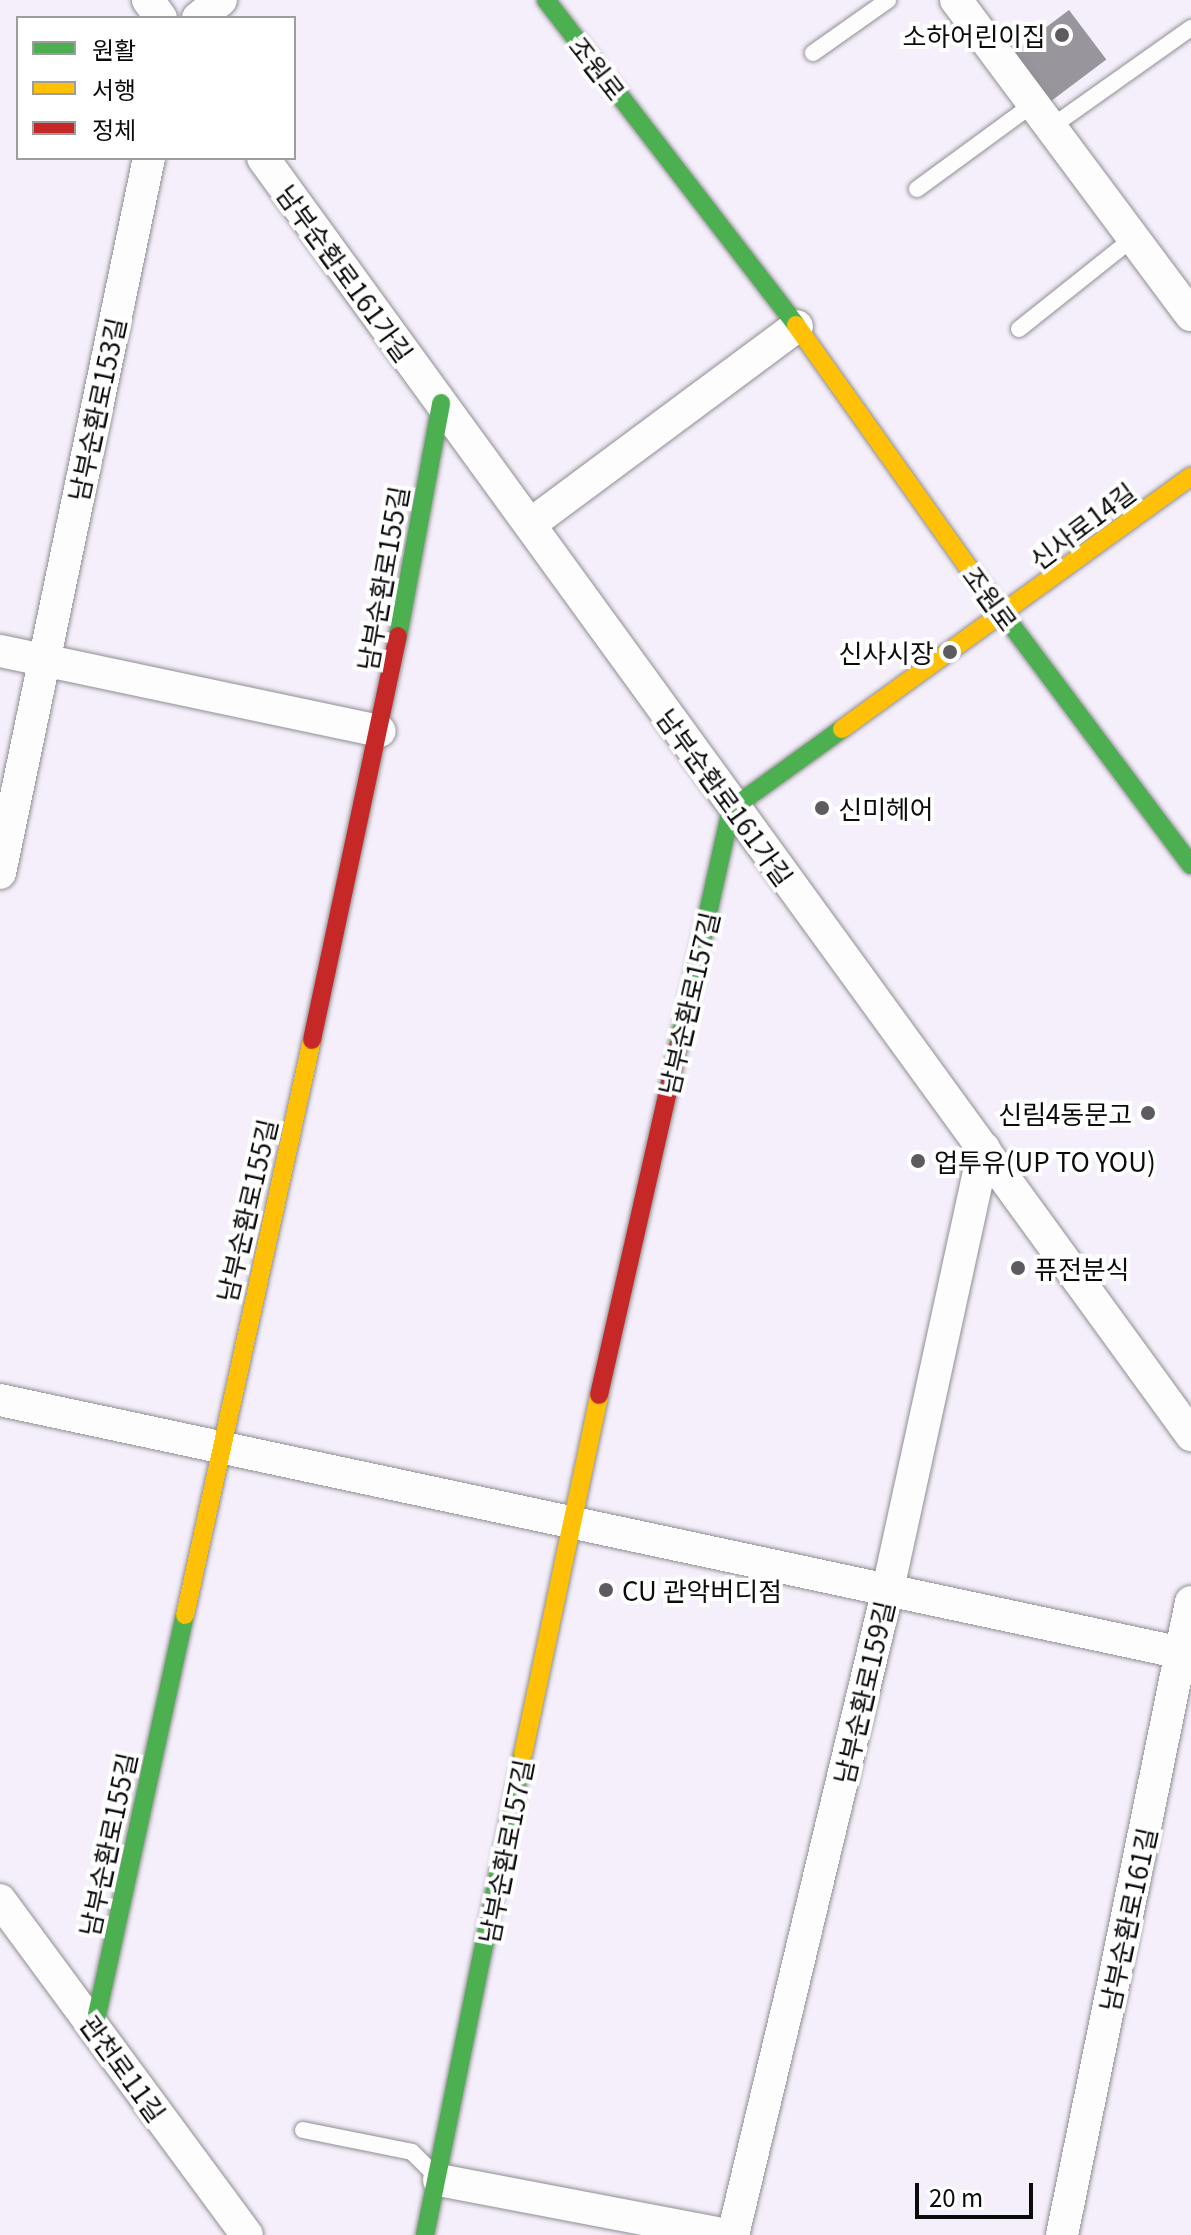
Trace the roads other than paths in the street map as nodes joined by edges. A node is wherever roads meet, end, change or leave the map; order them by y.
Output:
1 (221, 0) edge
2 (546, 0) edge
3 (888, 0) edge
4 (956, 0) edge
5 (201, 16) edge
6 (1191, 28) edge
7 (813, 53) dead end
8 (1044, 115) junction
9 (149, 160) edge
10 (264, 160) edge
11 (917, 189) dead end
12 (1132, 239) junction
13 (1191, 315) edge
14 (797, 326) junction
15 (1019, 329) dead end
16 (441, 403) junction
17 (1191, 476) edge
18 (532, 523) junction
19 (1003, 615) junction
20 (0, 651) edge
21 (44, 661) junction
22 (380, 731) junction
23 (731, 809) junction
24 (1191, 865) edge
25 (0, 873) edge
26 (984, 1148) junction
27 (0, 1400) edge
28 (1191, 1435) edge
29 (219, 1447) junction
30 (571, 1522) junction
31 (888, 1589) junction
32 (1191, 1602) edge
33 (1182, 1653) junction
34 (0, 1900) edge
35 (94, 2028) junction
36 (303, 2130) dead end
37 (439, 2180) junction
38 (247, 2235) edge
39 (425, 2235) edge
40 (726, 2235) edge
41 (733, 2235) edge
42 (1062, 2235) edge

1 - 5 street
2 - 14 street, 조원로
3 - 7 lane
4 - 8 street
6 - 8 lane
8 - 11 lane
8 - 12 street
9 - 21 street, 남부순환로153길
10 - 16 street, 남부순환로161가길
12 - 13 street
12 - 15 lane
14 - 18 street
14 - 19 street, 조원로
16 - 18 street, 남부순환로161가길
16 - 22 street, 남부순환로155길
17 - 19 street, 신사로14길
18 - 23 street, 남부순환로161가길
19 - 23 street
19 - 24 street, 조원로
20 - 21 street
21 - 22 street
21 - 25 street, 남부순환로153길
22 - 29 street, 남부순환로155길
23 - 26 street, 남부순환로161가길
23 - 30 street, 남부순환로157길
26 - 28 street, 남부순환로161가길
26 - 31 street, 남부순환로159길
27 - 29 street
29 - 30 street
29 - 35 street, 남부순환로155길
30 - 31 street
30 - 37 street, 남부순환로157길
31 - 33 street
31 - 41 street, 남부순환로159길
32 - 33 street, 남부순환로161길
33 - 42 street, 남부순환로161길
34 - 35 street, 관천로11길
35 - 38 street, 관천로11길
36 - 37 lane
37 - 39 street, 남부순환로157길
37 - 40 street

